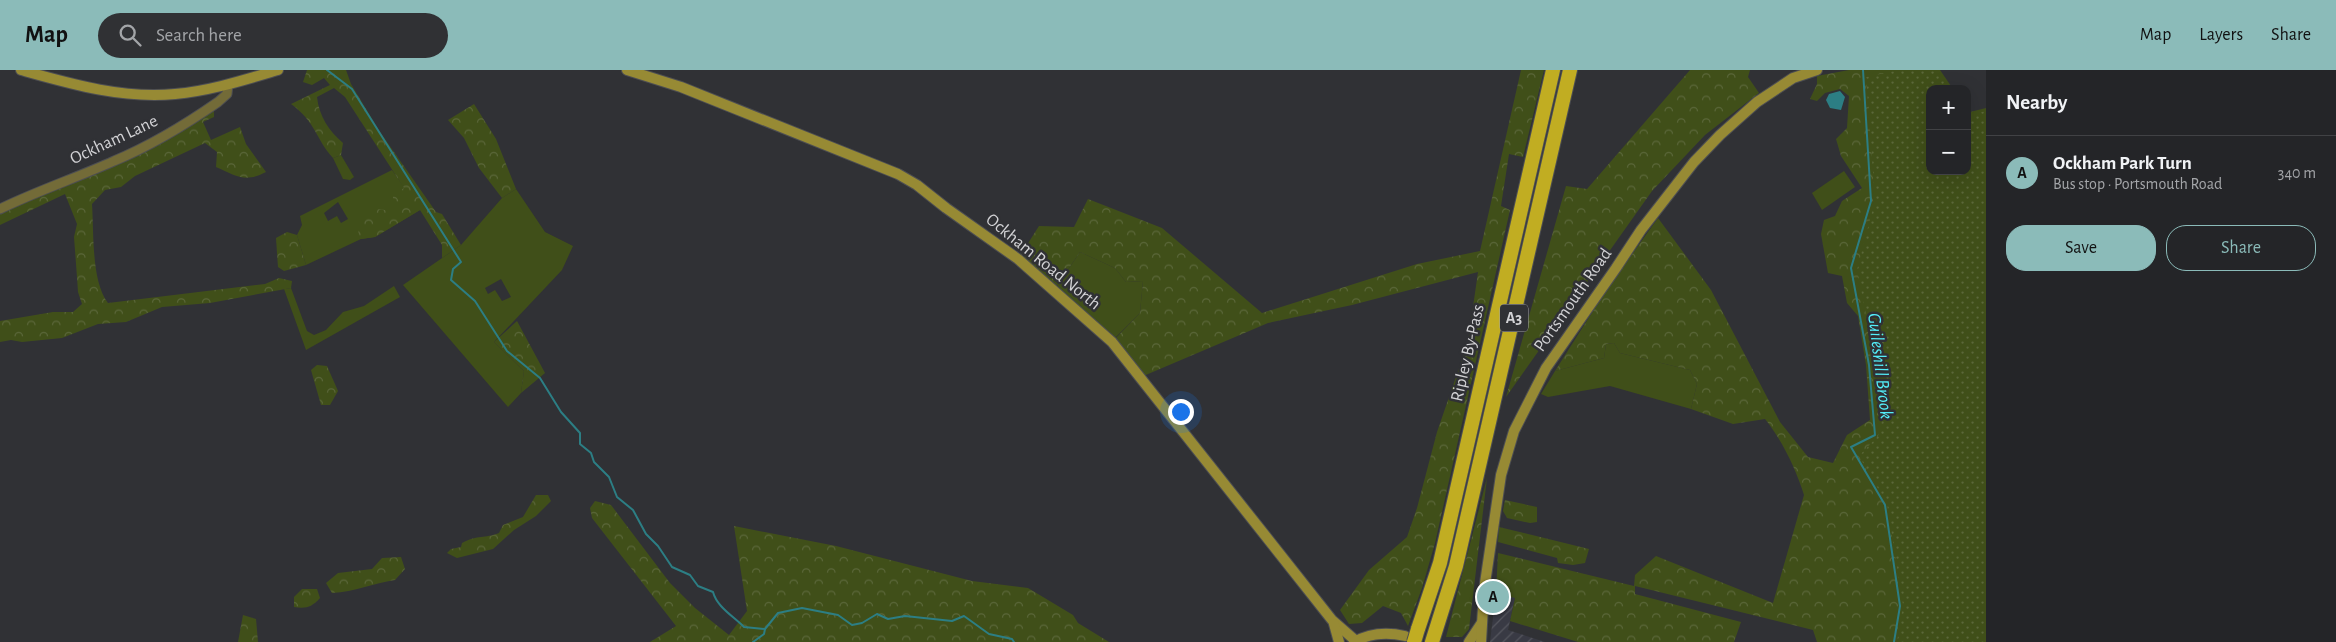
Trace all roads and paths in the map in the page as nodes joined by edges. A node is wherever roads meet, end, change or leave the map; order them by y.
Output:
1 (21, 70) edge
2 (278, 70) edge
3 (627, 70) edge
4 (1553, 70) edge
5 (1570, 70) edge
6 (1817, 70) edge
7 (228, 85) junction
8 (0, 209) edge
9 (1332, 620) junction
10 (1481, 624) junction
11 (1412, 636) edge
12 (1433, 639) edge
13 (1339, 642) edge
14 (1355, 642) edge
15 (1469, 642) edge
16 (1481, 642) edge

1 - 7 main road
2 - 7 main road
3 - 9 main road, Ockham Road North
4 - 11 highway, Ripley By-Pass / A3
5 - 12 highway, Ripley By-Pass / A3
6 - 10 main road, Portsmouth Road
7 - 8 street, Ockham Lane
9 - 13 main road, Ockham Road North
9 - 14 main road, Ockham Road North
10 - 15 main road, Portsmouth Road
10 - 16 main road, Portsmouth Road
11 - 14 main road

